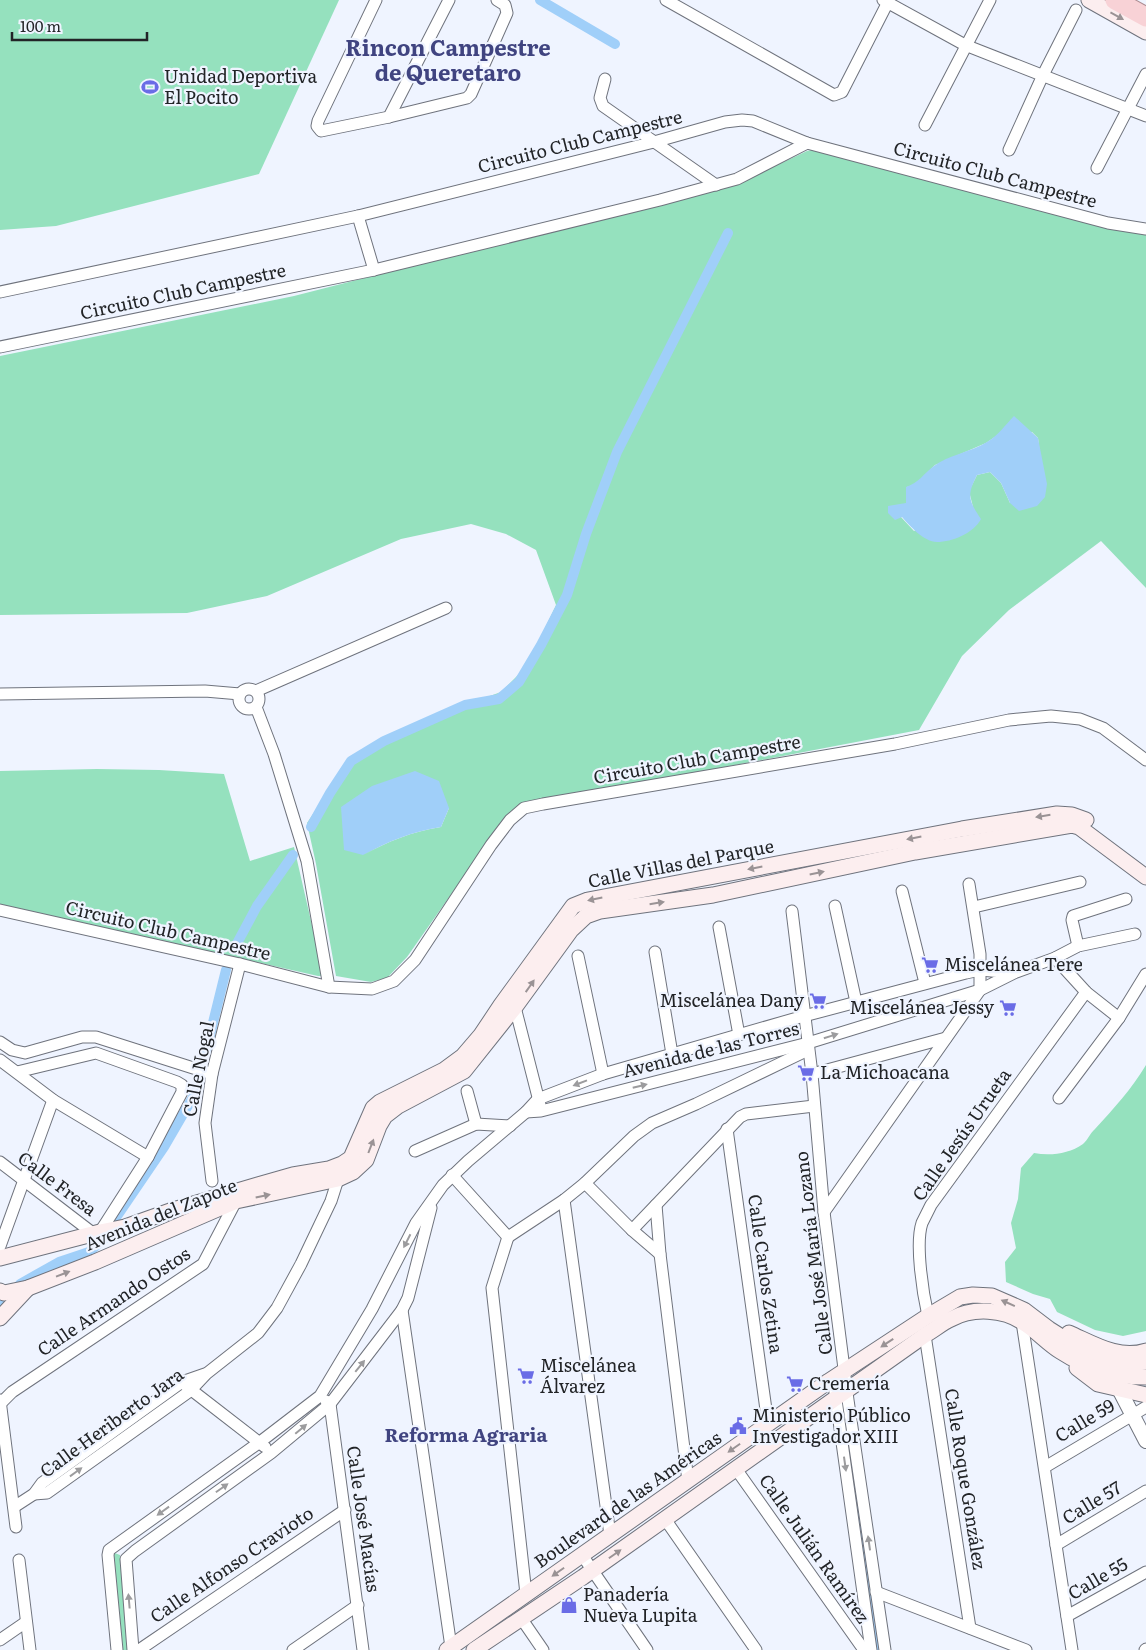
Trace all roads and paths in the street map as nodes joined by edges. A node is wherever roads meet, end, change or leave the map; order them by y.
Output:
1 (376, 0) edge
2 (448, 0) edge
3 (666, 0) edge
4 (990, 0) edge
5 (1089, 0) edge
6 (1115, 0) edge
7 (886, 1) edge
8 (501, 3) edge
9 (1076, 10) dead end
10 (1146, 17) edge
11 (1146, 32) edge
12 (966, 45) junction
13 (1146, 74) edge
14 (1043, 75) junction
15 (605, 80) dead end
16 (1128, 109) junction
17 (1146, 116) edge
18 (389, 117) junction
19 (925, 125) dead end
20 (654, 142) junction
21 (808, 143) junction
22 (1009, 150) dead end
23 (1097, 168) dead end
24 (716, 185) junction
25 (358, 216) junction
26 (1146, 228) edge
27 (374, 270) junction
28 (1, 291) edge
29 (0, 347) edge
30 (446, 608) dead end
31 (256, 691) junction
32 (0, 694) edge
33 (240, 694) junction
34 (256, 707) junction
35 (1146, 760) edge
36 (1146, 866) edge
37 (1146, 877) edge
38 (1080, 882) dead end
39 (969, 884) dead end
40 (902, 891) dead end
41 (1126, 899) dead end
42 (835, 906) dead end
43 (974, 907) junction
44 (0, 910) edge
45 (792, 911) dead end
46 (719, 927) dead end
47 (1135, 934) dead end
48 (1078, 946) junction
49 (655, 952) dead end
50 (578, 956) dead end
51 (1055, 958) junction
52 (240, 964) junction
53 (980, 970) junction
54 (1014, 973) junction
55 (1146, 974) edge
56 (925, 983) junction
57 (328, 987) junction
58 (980, 990) junction
59 (1086, 992) junction
60 (856, 1002) junction
61 (515, 1007) junction
62 (804, 1016) junction
63 (1118, 1018) junction
64 (739, 1035) junction
65 (946, 1038) junction
66 (0, 1042) edge
67 (808, 1047) junction
68 (672, 1054) junction
69 (0, 1060) edge
70 (17, 1072) junction
71 (212, 1074) junction
72 (603, 1074) junction
73 (812, 1074) junction
74 (467, 1091) dead end
75 (1059, 1098) dead end
76 (538, 1099) junction
77 (53, 1100) junction
78 (814, 1106) junction
79 (541, 1111) junction
80 (526, 1112) junction
81 (476, 1124) junction
82 (510, 1126) junction
83 (728, 1129) junction
84 (415, 1151) dead end
85 (148, 1157) junction
86 (0, 1162) edge
87 (334, 1174) junction
88 (452, 1175) junction
89 (24, 1181) junction
90 (212, 1181) dead end
91 (585, 1183) junction
92 (433, 1200) junction
93 (564, 1200) junction
94 (236, 1201) junction
95 (656, 1205) junction
96 (824, 1212) junction
97 (632, 1230) junction
98 (97, 1233) junction
99 (508, 1237) junction
100 (0, 1246) edge
101 (660, 1254) junction
102 (0, 1258) edge
103 (28, 1288) junction
104 (0, 1291) edge
105 (402, 1310) junction
106 (928, 1316) junction
107 (0, 1318) edge
108 (1022, 1322) junction
109 (1049, 1329) junction
110 (925, 1335) junction
111 (1060, 1351) junction
112 (1146, 1352) edge
113 (1146, 1362) edge
114 (839, 1374) junction
115 (1146, 1377) edge
116 (186, 1387) junction
117 (1119, 1389) junction
118 (6, 1392) edge
119 (842, 1394) junction
120 (1146, 1395) edge
121 (320, 1396) junction
122 (0, 1403) edge
123 (330, 1404) junction
124 (1146, 1407) edge
125 (1132, 1415) junction
126 (768, 1424) junction
127 (1146, 1441) edge
128 (260, 1442) junction
129 (271, 1454) junction
130 (1045, 1467) junction
131 (736, 1469) junction
132 (688, 1481) junction
133 (1146, 1491) edge
134 (14, 1507) junction
135 (345, 1510) junction
136 (665, 1519) junction
137 (16, 1527) dead end
138 (610, 1535) junction
139 (125, 1539) junction
140 (1056, 1545) junction
141 (134, 1551) junction
142 (582, 1556) junction
143 (19, 1560) dead end
144 (592, 1570) junction
145 (1146, 1572) edge
146 (876, 1592) junction
147 (526, 1594) junction
148 (358, 1605) junction
149 (1067, 1616) junction
150 (521, 1618) junction
151 (26, 1622) junction
152 (970, 1628) junction
153 (0, 1640) edge
154 (449, 1648) edge
155 (30, 1650) edge
156 (117, 1650) edge
157 (133, 1650) edge
158 (140, 1650) edge
159 (293, 1650) edge
160 (363, 1650) edge
161 (474, 1650) edge
162 (543, 1650) edge
163 (647, 1650) edge
164 (756, 1650) edge
165 (864, 1650) edge
166 (871, 1650) edge
167 (885, 1650) edge
168 (1026, 1650) edge
169 (1072, 1650) edge

1 - 18 street
2 - 18 street
3 - 7 street
4 - 12 street
5 -> 11 main road
6 - 10 highway
7 - 12 street
8 - 18 street
9 - 14 street
12 - 14 street
12 - 19 street
13 - 16 street
14 - 16 street
14 - 22 street
15 - 20 street
16 - 17 street
16 - 23 street
20 - 21 street, Circuito Club Campestre
20 - 24 street
20 - 25 street, Circuito Club Campestre
21 - 24 street, Circuito Club Campestre
21 - 26 street, Circuito Club Campestre
24 - 27 street, Circuito Club Campestre
25 - 27 street
25 - 28 street, Circuito Club Campestre
27 - 29 street, Circuito Club Campestre
30 - 31 street
31 - 33 street
31 - 34 street
32 - 33 street
33 - 34 street
34 - 57 street
35 - 57 street, Circuito Club Campestre
36 -> 87 main road, Calle Villas del Parque
61 -> 37 main road, Calle Villas del Parque
38 - 43 street
39 - 43 street
40 - 56 street
41 - 48 street
42 - 60 street
43 - 53 street
44 - 52 street, Circuito Club Campestre
45 - 62 street, Calle José María Lozano
46 - 64 street
47 - 48 street, Avenida de las Torres
48 - 51 street, Avenida de las Torres
49 - 68 street
50 - 72 street
51 - 54 street, Avenida de las Torres
51 - 59 street
52 - 57 street, Circuito Club Campestre
52 - 71 street, Calle Nogal
53 - 54 street, Avenida de las Torres
53 - 56 street, Avenida de las Torres
53 - 58 street
54 - 58 street, Avenida de las Torres
55 - 63 street
56 - 60 street, Avenida de las Torres
58 - 65 street
67 -> 58 street, Avenida de las Torres
59 - 63 street
59 - 106 street, Calle Jesús Urueta
60 - 62 street, Avenida de las Torres
61 - 76 street
87 -> 61 main road, Calle Villas del Parque
62 - 64 street, Avenida de las Torres
62 - 67 street, Calle José María Lozano
63 - 75 street
64 - 68 street, Avenida de las Torres
65 - 73 street
65 - 96 street
66 - 71 street
67 - 73 street, Calle José María Lozano
79 -> 67 street, Avenida de las Torres
67 - 91 street
68 - 72 street, Avenida de las Torres
69 - 70 street
70 - 77 street
70 - 85 street, Calle Nogal
71 - 90 street, Calle Nogal
72 -> 76 street, Avenida de las Torres
73 - 78 street, Calle José María Lozano
74 - 81 street
76 - 79 street
76 - 80 street, Avenida de las Torres
77 - 85 street
77 - 89 street
78 - 83 street
78 - 96 street, Calle José María Lozano
79 - 80 street, Avenida de las Torres
80 - 82 street, Avenida de las Torres
81 - 82 street
81 - 84 street
82 - 88 street, Avenida de las Torres
83 - 95 street
83 - 126 street, Calle Carlos Zetina
85 - 98 street, Calle Nogal
86 - 89 street, Calle Fresa
94 -> 87 main road, Avenida del Zapote
87 - 98 main road, Avenida del Zapote
87 - 116 street, Calle Heriberto Jara
88 - 92 street, Avenida de las Torres
88 - 99 street
89 - 98 street, Calle Fresa
89 - 100 street
91 - 93 street
91 - 97 street
92 - 105 street
92 -> 121 street, Avenida de las Torres
93 - 99 street
93 - 138 street
103 -> 94 main road, Avenida del Zapote
94 - 118 street, Calle Armando Ostos
95 - 97 street
95 - 101 street
96 - 114 street, Calle José María Lozano
97 - 101 street
98 - 102 main road, Avenida del Zapote
99 - 147 street
101 - 132 street
103 - 104 main road, Avenida del Zapote
103 - 107 main road
123 -> 105 street
105 - 154 street
109 -> 106 main road, Boulevard de las Américas
106 -> 114 main road, Boulevard de las Américas
108 - 110 main road, Boulevard de las Américas
108 - 111 main road, Boulevard de las Américas
108 - 130 street
109 - 112 main road
109 - 113 main road, Boulevard de las Américas
110 - 119 main road, Boulevard de las Américas
110 - 152 street, Calle Roque González
111 - 115 main road, Boulevard de las Américas
111 - 117 main road, Calle 59
114 - 119 street, Calle José María Lozano
114 - 126 main road, Boulevard de las Américas
116 - 128 street
116 - 134 street, Calle Heriberto Jara
117 - 120 main road, Calle 59
117 - 125 street
118 - 122 street, Calle Armando Ostos
119 - 131 main road, Boulevard de las Américas
146 -> 119 street, Calle José María Lozano
119 -> 166 street, Calle José María Lozano
121 - 123 street
121 - 128 street
122 - 134 street
129 -> 123 street
123 - 135 street, Calle José Macías
124 - 125 street, Calle 59
125 - 127 street
125 - 130 street, Calle 59
126 -> 132 main road, Boulevard de las Américas
128 - 129 street
128 -> 139 street
141 -> 129 street
130 - 140 street
131 - 136 main road, Boulevard de las Américas
131 - 165 street, Calle Julián Ramírez
132 - 138 main road, Boulevard de las Américas
133 - 140 street, Calle 57
134 - 137 street
135 - 148 street, Calle José Macías
135 - 158 street, Calle Alfonso Cravioto
144 -> 136 main road, Boulevard de las Américas
136 - 164 street
138 - 142 main road, Boulevard de las Américas
139 - 141 street
139 - 156 street
140 - 149 street
157 -> 141 street
142 - 144 street
142 -> 147 main road, Boulevard de las Américas
143 - 151 street
144 - 150 main road, Boulevard de las Américas
144 - 163 street
145 - 149 street, Calle 55
146 - 152 street
146 - 167 street, Calle José María Lozano
147 - 154 main road, Boulevard de las Américas
148 - 159 street
148 - 160 street, Calle José Macías
149 - 169 street
150 - 161 main road, Boulevard de las Américas
150 - 162 street
151 - 153 street
151 - 155 street
152 - 168 street

